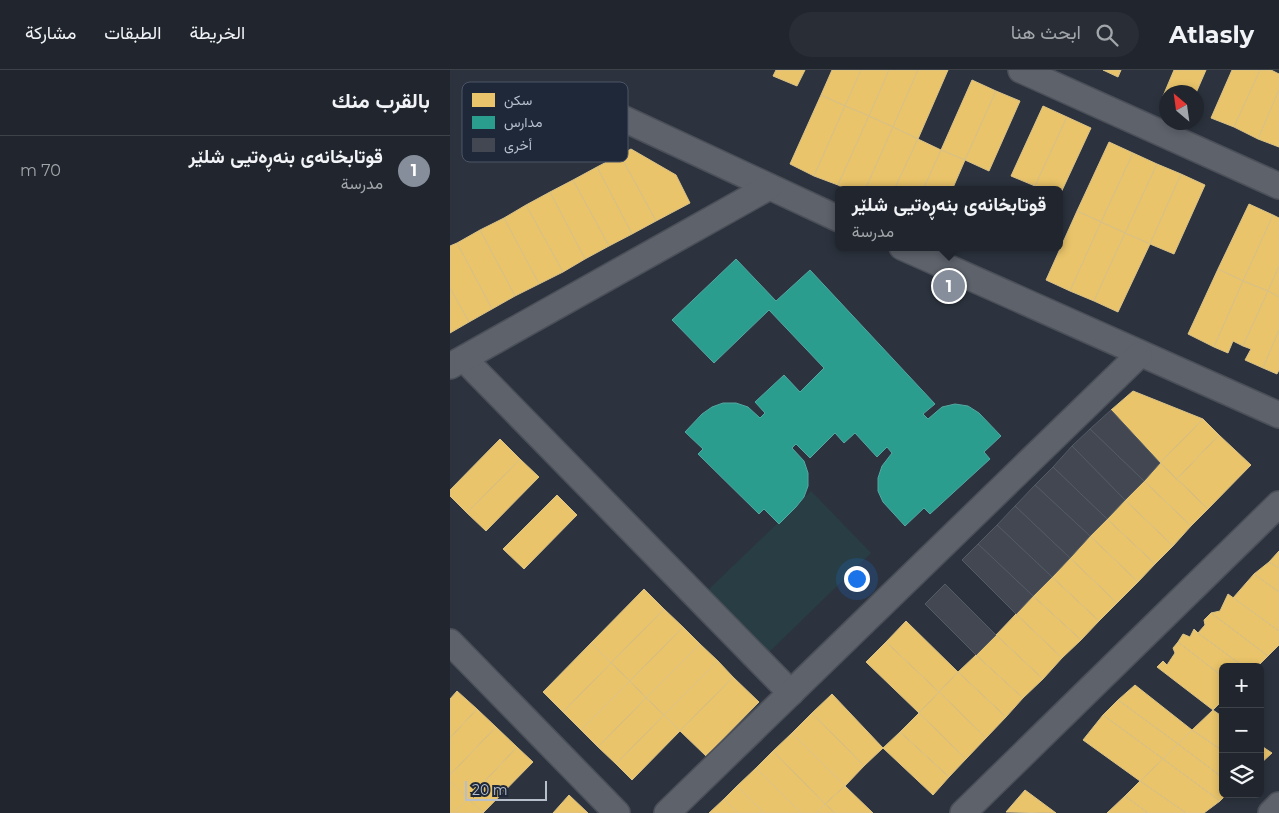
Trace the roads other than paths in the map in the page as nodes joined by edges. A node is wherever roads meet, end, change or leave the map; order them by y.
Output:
1 (1021, 70) edge
2 (628, 121) edge
3 (1279, 186) edge
4 (768, 187) junction
5 (835, 217) edge
6 (911, 251) edge
7 (1139, 355) junction
8 (457, 363) edge
9 (1279, 415) edge
10 (1279, 504) edge
11 (450, 642) edge
12 (791, 692) junction
13 (1279, 805) edge
14 (617, 813) edge
15 (666, 813) edge
16 (963, 813) edge
17 (1271, 813) edge

1 - 3 street
2 - 4 street
4 - 5 street
4 - 8 street
6 - 7 street
7 - 9 street
7 - 12 street
8 - 12 street
10 - 16 street
11 - 14 street
12 - 15 street
13 - 17 street

